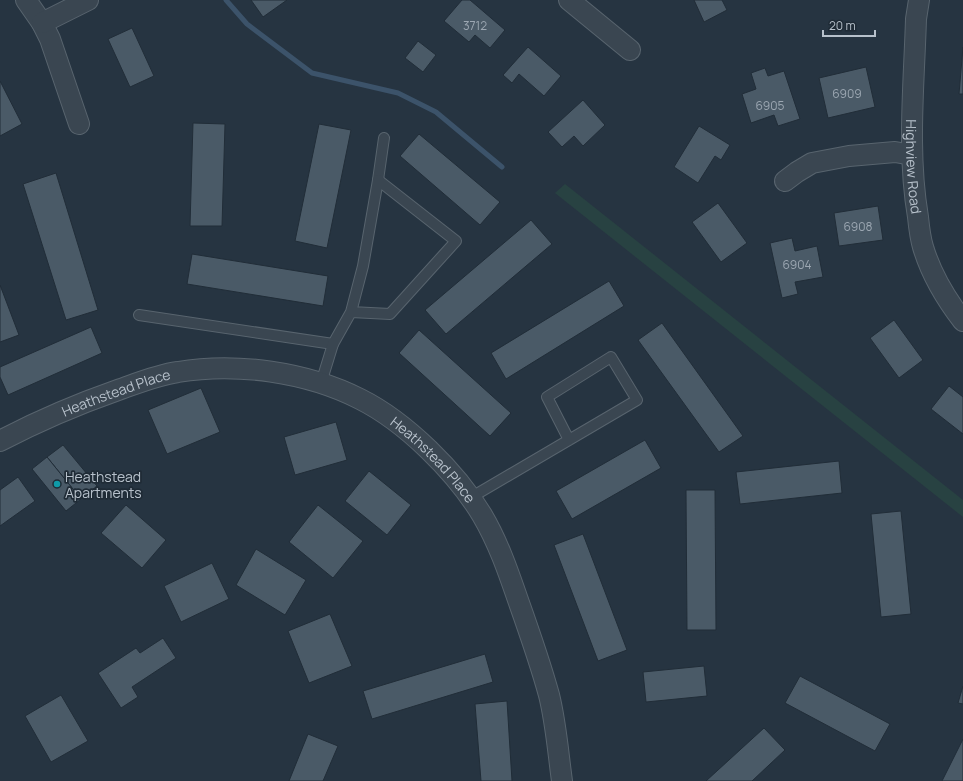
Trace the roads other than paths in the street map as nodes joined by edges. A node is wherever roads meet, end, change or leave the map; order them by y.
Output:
1 (26, 0) edge
2 (88, 0) edge
3 (569, 0) edge
4 (919, 0) edge
5 (42, 23) junction
6 (630, 50) dead end
7 (79, 124) dead end
8 (384, 138) dead end
9 (912, 155) junction
10 (378, 180) junction
11 (785, 181) dead end
12 (351, 312) junction
13 (139, 315) dead end
14 (963, 321) edge
15 (333, 344) junction
16 (320, 383) junction
17 (570, 440) junction
18 (0, 441) edge
19 (470, 498) junction
20 (562, 781) edge

1 - 5 street
2 - 5 street
3 - 6 street
4 - 9 street, Highview Road
5 - 7 street
8 - 10 lane
9 - 11 street
9 - 14 street, Highview Road
10 - 12 lane
10 - 12 lane
12 - 15 lane
13 - 15 lane
15 - 16 lane
16 - 18 street, Heathstead Place
16 - 19 street, Heathstead Place
17 - 17 lane
17 - 19 lane
19 - 20 street, Heathstead Place

